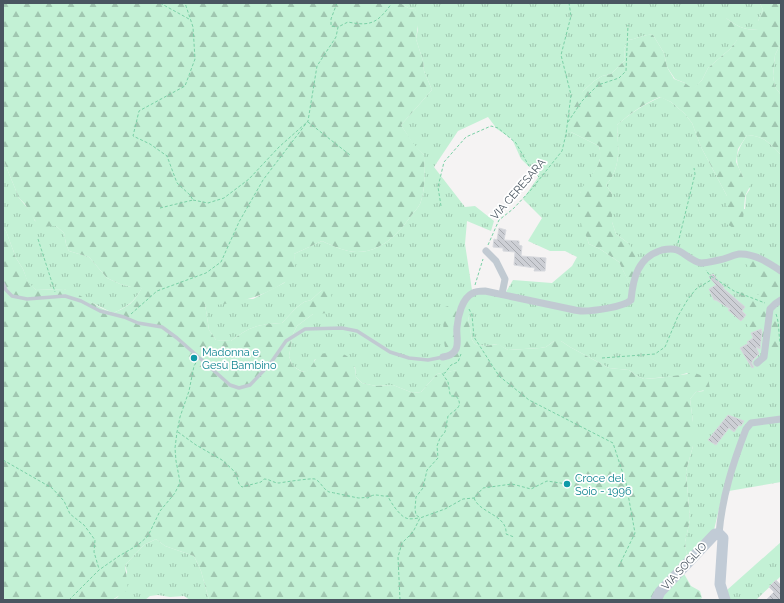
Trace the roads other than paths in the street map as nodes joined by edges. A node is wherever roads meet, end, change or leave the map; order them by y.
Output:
1 (486, 251) road end
2 (781, 271) edge
3 (3, 284) edge
4 (502, 294) junction
5 (781, 300) edge
6 (443, 357) joint
7 (757, 363) dead end
8 (781, 419) edge
9 (719, 534) junction
10 (656, 600) edge
11 (725, 600) edge

1 - 4 street
2 - 4 street
3 - 6 lane
4 - 6 street
5 - 7 street
8 - 9 street
9 - 10 street, VIA SOGLIO
9 - 11 street, VIA SOGLIO

